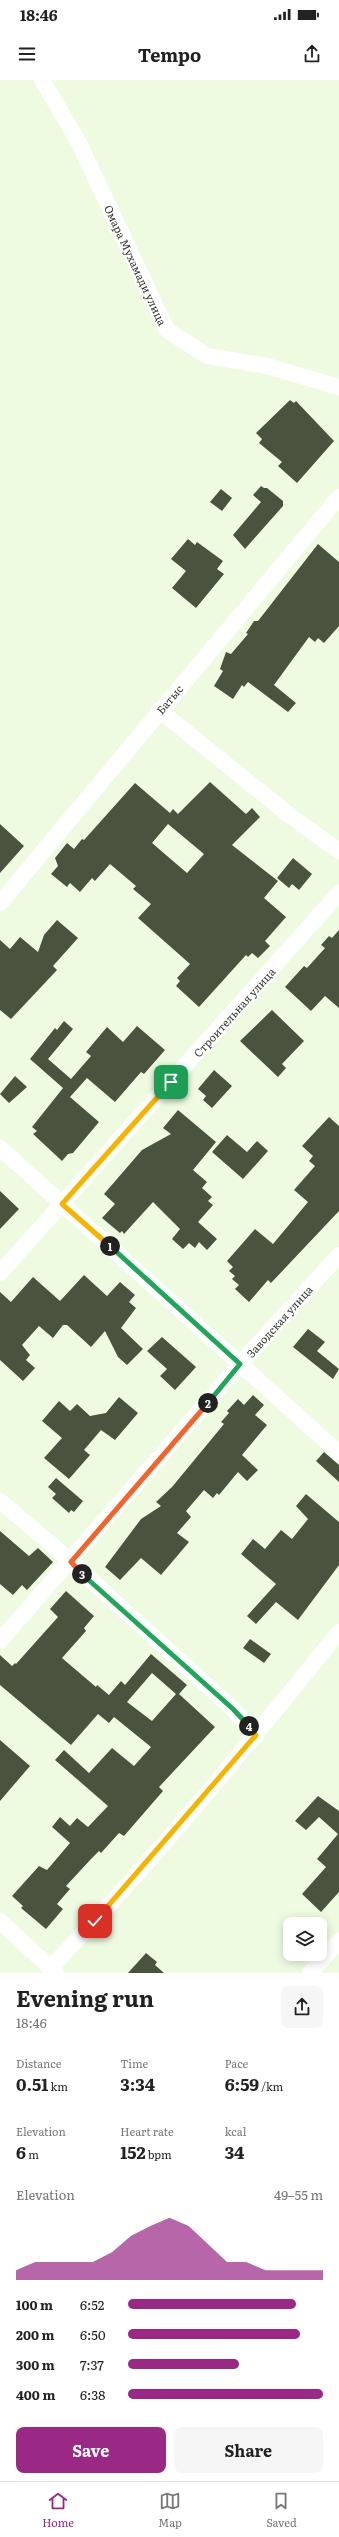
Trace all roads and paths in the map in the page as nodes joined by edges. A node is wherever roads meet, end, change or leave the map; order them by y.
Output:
1 (42, 80) edge
2 (339, 388) edge
3 (339, 497) edge
4 (159, 710) junction
5 (339, 851) edge
6 (339, 893) edge
7 (0, 902) edge
8 (0, 1148) edge
9 (62, 1204) junction
10 (339, 1255) edge
11 (0, 1273) edge
12 (240, 1364) junction
13 (339, 1453) edge
14 (0, 1501) edge
15 (71, 1562) junction
16 (339, 1632) edge
17 (0, 1642) edge
18 (256, 1735) junction
19 (0, 1921) edge
20 (339, 1941) edge
21 (53, 1970) edge
22 (310, 1973) edge

1 - 2 street, Омара Мухамади улица
3 - 4 street, Батыс
4 - 5 street
4 - 7 street, Батыс
6 - 9 street, Строительная улица
8 - 9 street
9 - 11 street, Строительная улица
9 - 12 street
10 - 12 street, Заводская улица
12 - 13 street
12 - 15 street, Заводская улица
14 - 15 street
15 - 17 street, Заводская улица
15 - 18 street
16 - 18 street
18 - 21 street
19 - 21 street
20 - 22 street

